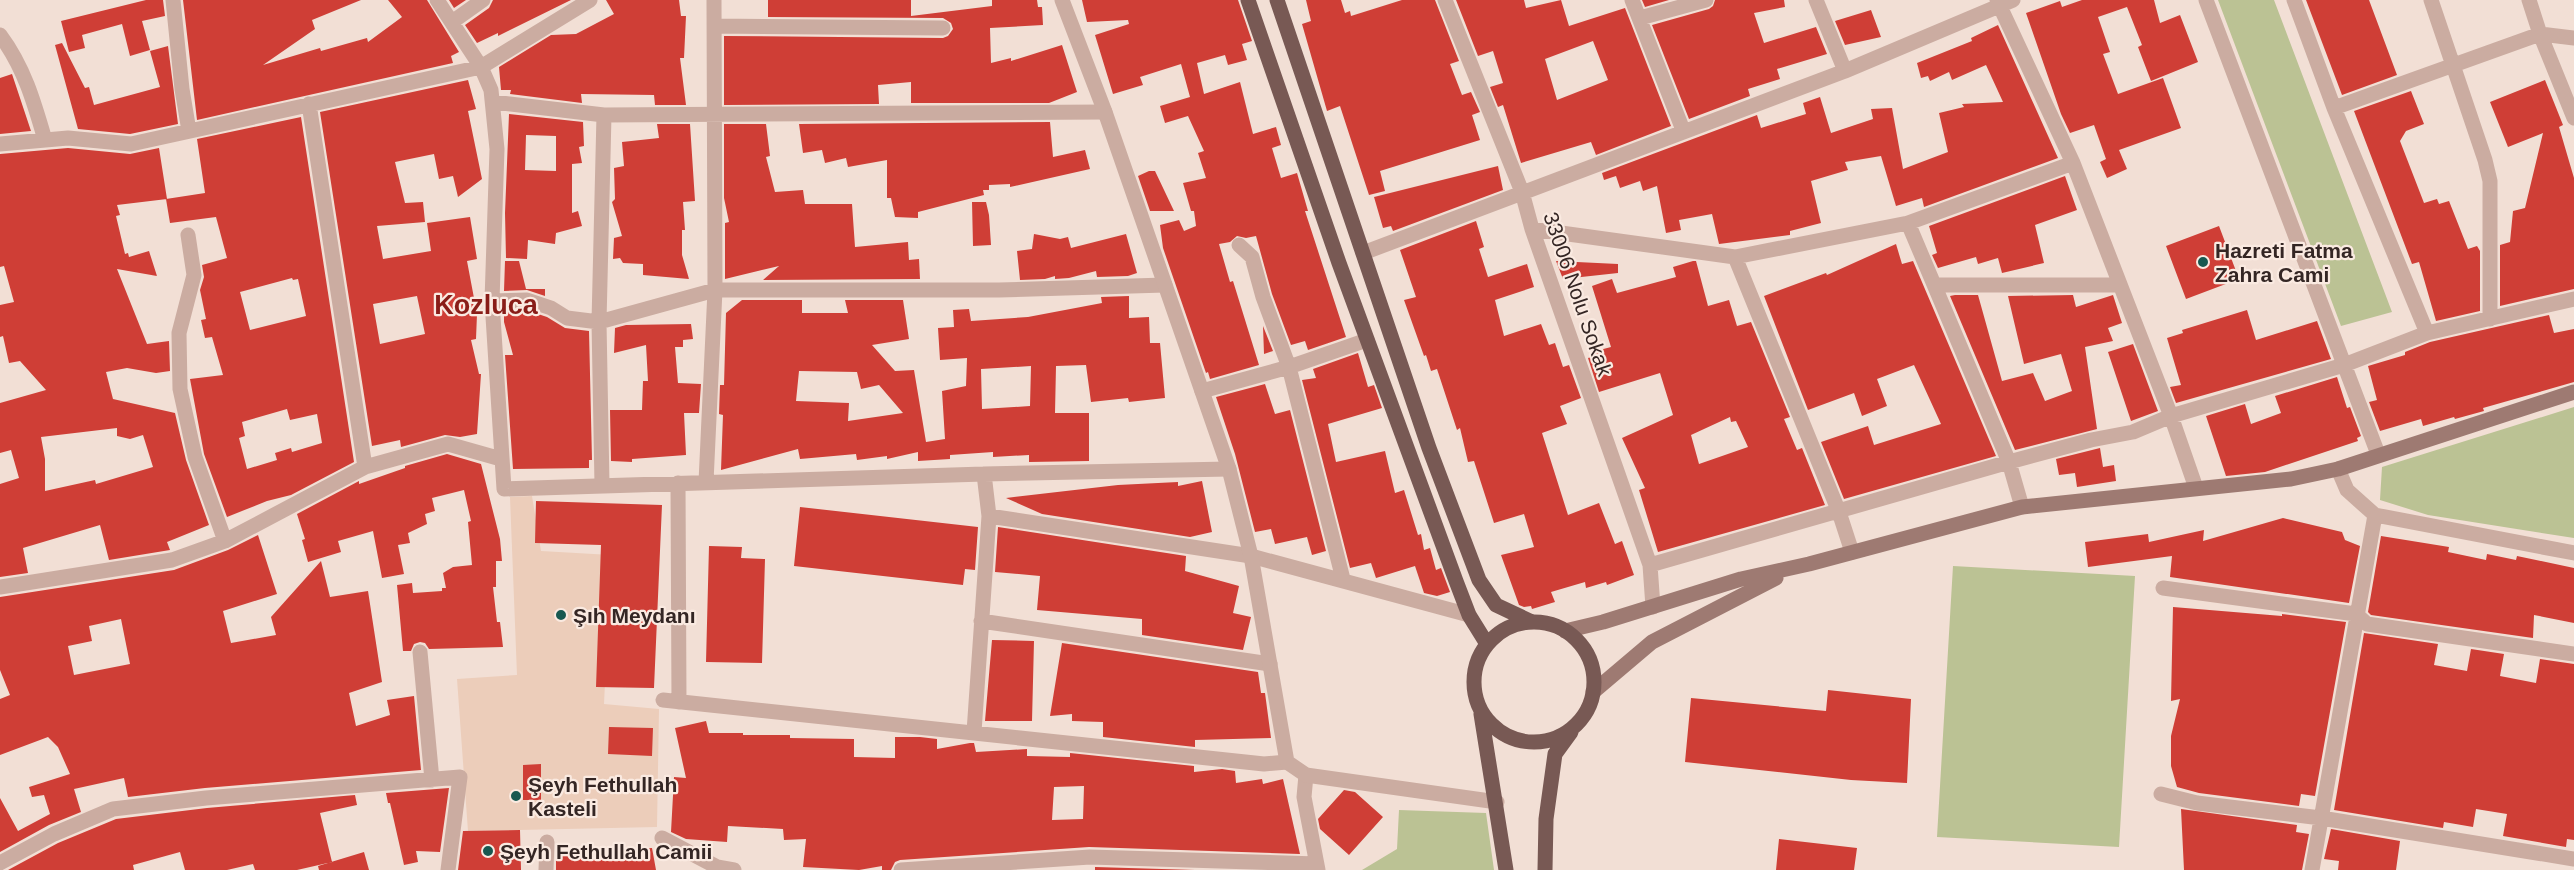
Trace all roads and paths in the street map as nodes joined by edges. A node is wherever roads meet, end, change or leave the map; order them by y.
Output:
1 (173, 0) edge
2 (437, 0) edge
3 (483, 0) edge
4 (590, 0) edge
5 (714, 0) edge
6 (1062, 0) edge
7 (1248, 0) edge
8 (1277, 0) edge
9 (1445, 0) edge
10 (1632, 0) edge
11 (1706, 0) edge
12 (1816, 0) edge
13 (2206, 0) edge
14 (2294, 0) edge
15 (2431, 0) edge
16 (2529, 0) edge
17 (2003, 2) edge
18 (1640, 18) junction
19 (452, 22) junction
20 (714, 26) junction
21 (943, 28) dead end
22 (2540, 34) junction
23 (0, 35) edge
24 (2574, 38) edge
25 (2453, 64) junction
26 (481, 67) junction
27 (1845, 71) junction
28 (493, 102) junction
29 (309, 104) junction
30 (2334, 108) junction
31 (1105, 112) junction
32 (604, 115) junction
33 (714, 116) junction
34 (2574, 118) edge
35 (1683, 130) junction
36 (189, 131) junction
37 (45, 140) junction
38 (0, 144) edge
39 (2073, 163) junction
40 (1522, 192) junction
41 (1908, 223) junction
42 (1532, 229) junction
43 (188, 234) dead end
44 (1239, 245) dead end
45 (1363, 253) junction
46 (1735, 256) junction
47 (1165, 285) junction
48 (1936, 285) junction
49 (2120, 285) junction
50 (715, 290) junction
51 (2574, 299) edge
52 (492, 301) junction
53 (2490, 319) junction
54 (599, 322) junction
55 (2427, 333) junction
56 (1367, 340) junction
57 (2344, 365) junction
58 (1289, 367) junction
59 (1202, 392) junction
60 (2574, 392) edge
61 (2171, 416) junction
62 (2378, 454) junction
63 (501, 459) junction
64 (2009, 462) junction
65 (365, 467) junction
66 (1229, 469) junction
67 (2338, 469) junction
68 (984, 474) junction
69 (706, 482) junction
70 (678, 483) junction
71 (602, 485) junction
72 (2196, 488) junction
73 (2022, 507) junction
74 (1839, 512) junction
75 (2374, 515) junction
76 (989, 516) junction
77 (225, 541) junction
78 (1852, 552) junction
79 (2574, 553) edge
80 (1251, 556) junction
81 (1809, 564) junction
82 (1650, 565) junction
83 (1343, 579) junction
84 (0, 587) edge
85 (2163, 588) dead end
86 (1653, 607) junction
87 (2356, 614) junction
88 (1470, 615) junction
89 (981, 621) junction
90 (1532, 622) junction
91 (1565, 631) junction
92 (1487, 644) junction
93 (420, 652) dead end
94 (2574, 654) edge
95 (1270, 664) junction
96 (1593, 692) junction
97 (663, 700) dead end
98 (679, 702) junction
99 (1480, 711) junction
100 (1576, 724) junction
101 (974, 732) junction
102 (1287, 762) junction
103 (1306, 775) junction
104 (432, 780) junction
105 (2161, 794) dead end
106 (1497, 802) junction
107 (2321, 818) junction
108 (662, 838) dead end
109 (546, 842) dead end
110 (2574, 859) edge
111 (0, 863) edge
112 (1075, 864) edge
113 (969, 867) edge
114 (1317, 867) edge
115 (448, 870) edge
116 (546, 870) edge
117 (734, 870) edge
118 (901, 870) edge
119 (1506, 870) edge
120 (1545, 870) edge
121 (2312, 870) edge

1 - 36 street
2 - 19 street
3 - 19 street
4 - 26 street
5 - 20 street
6 - 31 street
7 - 56 main road
8 - 45 main road
9 - 40 street, 33006 Nolu Sokak
10 - 18 street
11 - 18 street
12 - 27 street
13 - 57 street
14 - 30 street
15 - 25 street
16 - 22 street
17 - 27 street
17 - 39 street
18 - 35 street
19 - 26 street
20 - 21 street
20 - 33 street
22 - 24 street
22 - 25 street
22 - 34 street
23 - 37 street
25 - 30 street
25 - 53 street
26 - 28 street
26 - 29 street
27 - 35 street
28 - 32 street
28 - 52 street
29 - 36 street
29 - 65 street
30 - 55 street
31 - 33 street
31 - 47 street
32 - 33 street
32 - 54 street
33 - 50 street
35 - 40 street
36 - 37 street
37 - 38 street
39 - 41 street
39 - 49 street
40 - 42 street, 33006 Nolu Sokak
40 - 45 street
41 - 46 street
41 - 48 street
42 - 46 street
42 - 82 street, 33006 Nolu Sokak
43 - 77 street
44 - 58 street
45 - 90 main road
46 - 74 street
47 - 50 street
47 - 59 street
48 - 49 street
48 - 64 street
49 - 61 street
50 - 54 street
50 - 69 street
51 - 53 street
52 - 54 street
52 - 63 street
53 - 55 street
54 - 71 street
55 - 57 street
56 - 58 street
56 - 88 main road
57 - 61 street
57 - 62 street
58 - 59 street
58 - 83 street
59 - 66 street
60 - 62 main road
61 - 64 street
61 - 72 street
62 - 67 main road
63 - 65 street
63 - 71 street
64 - 73 street
64 - 74 street
65 - 77 street
66 - 68 street
66 - 80 street
67 - 72 main road
67 - 75 street
68 - 69 street
68 - 76 street
69 - 70 street
70 - 71 street
70 - 98 street
72 - 73 main road
73 - 78 main road
74 - 78 street
74 - 82 street
75 - 79 street
75 - 87 street
76 - 80 street
76 - 89 street
77 - 84 street
78 - 81 main road
80 - 83 street
80 - 95 street
81 - 86 main road
81 - 96 main road
82 - 86 street, 33006 Nolu Sokak
83 - 88 street
85 - 87 street
86 - 91 main road
87 - 94 street
87 - 107 street
88 - 92 main road
89 - 95 street
89 - 101 street
90 - 91 main road
90 - 92 main road
91 - 96 main road
92 - 99 main road
93 - 104 street
95 - 102 street
96 - 100 main road
97 - 98 street
98 - 101 street
99 - 100 main road
99 - 106 main road
100 - 120 main road
101 - 102 street
102 - 103 street
103 - 106 street
103 - 114 street
104 - 111 street
104 - 115 street
105 - 107 street
106 - 119 main road
107 - 110 street
107 - 121 street
108 - 117 street
109 - 116 street
112 - 113 street
112 - 114 street
113 - 118 street

